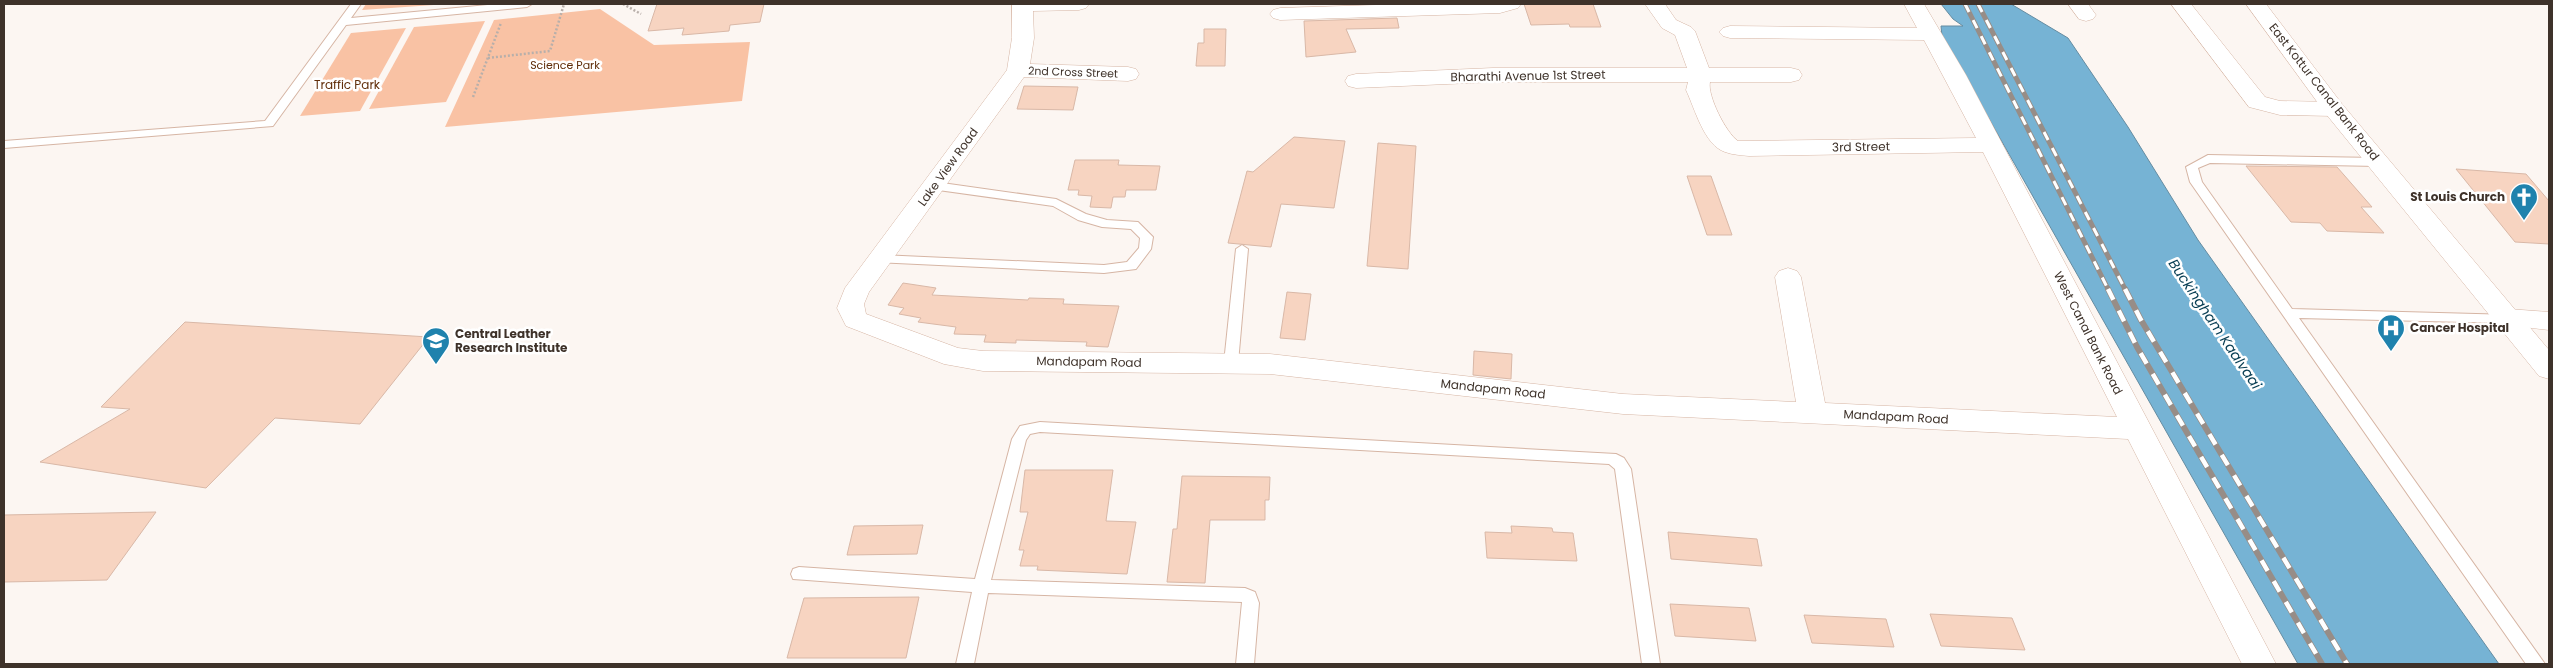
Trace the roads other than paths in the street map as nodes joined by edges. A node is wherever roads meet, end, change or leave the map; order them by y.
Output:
1 (356, 4) edge
2 (527, 4) edge
3 (1080, 4) edge
4 (1511, 4) edge
5 (1655, 4) edge
6 (2181, 4) edge
7 (2256, 4) edge
8 (1022, 5) edge
9 (1280, 14) dead end
10 (1922, 18) edge
11 (1815, 19) dead end
12 (343, 22) junction
13 (1730, 32) dead end
14 (1018, 70) junction
15 (1128, 74) dead end
16 (1700, 75) junction
17 (1791, 75) dead end
18 (1356, 81) dead end
19 (2334, 109) junction
20 (4, 145) edge
21 (1991, 145) junction
22 (2378, 162) junction
23 (935, 186) junction
24 (1242, 249) dead end
25 (880, 259) junction
26 (1788, 277) dead end
27 (2288, 312) junction
28 (2508, 318) junction
29 (856, 320) joint
30 (2549, 321) edge
31 (1231, 363) junction
32 (2549, 369) edge
33 (1812, 413) junction
34 (2137, 429) junction
35 (799, 574) dead end
36 (981, 586) junction
37 (965, 664) edge
38 (1245, 664) edge
39 (1651, 664) edge
40 (2259, 664) edge
41 (2536, 664) edge

1 - 12 lane
2 - 12 lane
3 - 8 street
4 - 9 street
5 - 16 street
6 - 19 street
7 - 19 street, East Kottur Canal Bank Road
8 - 14 street, Lake View Road
10 - 11 street
10 - 13 street
10 - 21 street, West Canal Bank Road
12 - 20 lane
14 - 15 street, 2nd Cross Street
14 - 23 street, Lake View Road
16 - 17 street, Bharathi Avenue 1st Street
16 - 18 street, Bharathi Avenue 1st Street
16 - 21 street, 3rd Street
19 - 22 street, East Kottur Canal Bank Road
21 - 34 street, West Canal Bank Road
22 - 27 lane
22 - 28 street, East Kottur Canal Bank Road
23 - 25 street, Lake View Road
23 - 25 lane
24 - 31 lane
25 - 29 street, Lake View Road
26 - 33 street
27 - 28 lane
27 - 41 lane
28 - 30 street
28 - 32 street, East Kottur Canal Bank Road
29 - 31 street, Mandapam Road
31 - 33 street, Mandapam Road
33 - 34 street, Mandapam Road
34 - 40 street, West Canal Bank Road
35 - 36 lane
36 - 37 lane
36 - 38 lane
36 - 39 lane

